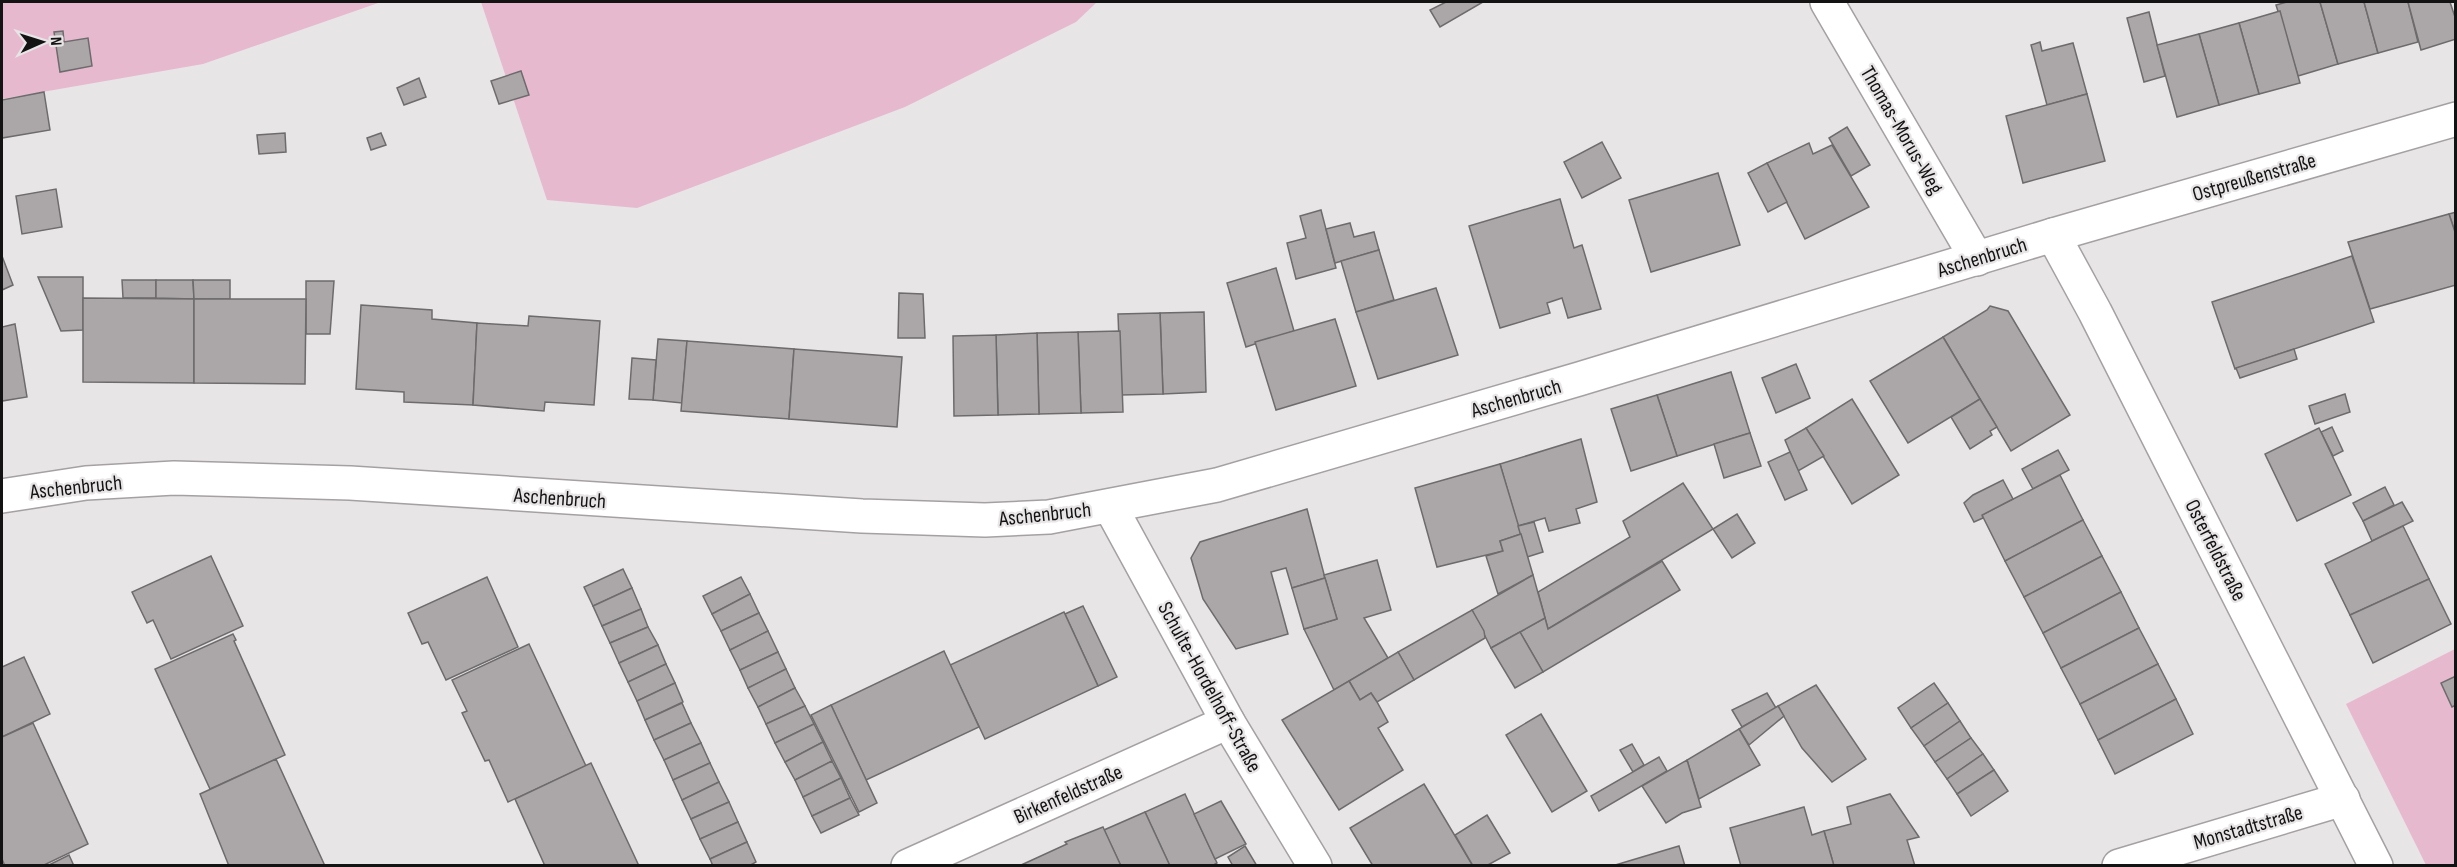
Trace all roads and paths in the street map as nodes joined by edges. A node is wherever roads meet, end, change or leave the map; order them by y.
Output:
1 (1827, 2) edge
2 (2456, 119) edge
3 (2053, 235) junction
4 (1977, 259) junction
5 (2, 496) edge
6 (1110, 506) junction
7 (1227, 722) junction
8 (2343, 799) junction
9 (908, 866) edge
10 (1315, 866) edge
11 (2119, 866) edge
12 (2376, 866) edge

1 - 4 street, Thomas-Morus-Weg
2 - 3 street, Ostpreußenstraße
3 - 4 street, Aschenbruch
3 - 8 street, Osterfeldstraße
4 - 6 street, Aschenbruch
5 - 6 street, Aschenbruch
6 - 7 street, Schulte-Hordelhoff-Straße
7 - 9 street, Birkenfeldstraße
7 - 10 street, Schulte-Hordelhoff-Straße
8 - 11 street, Monstadtstraße
8 - 12 street, Osterfeldstraße

